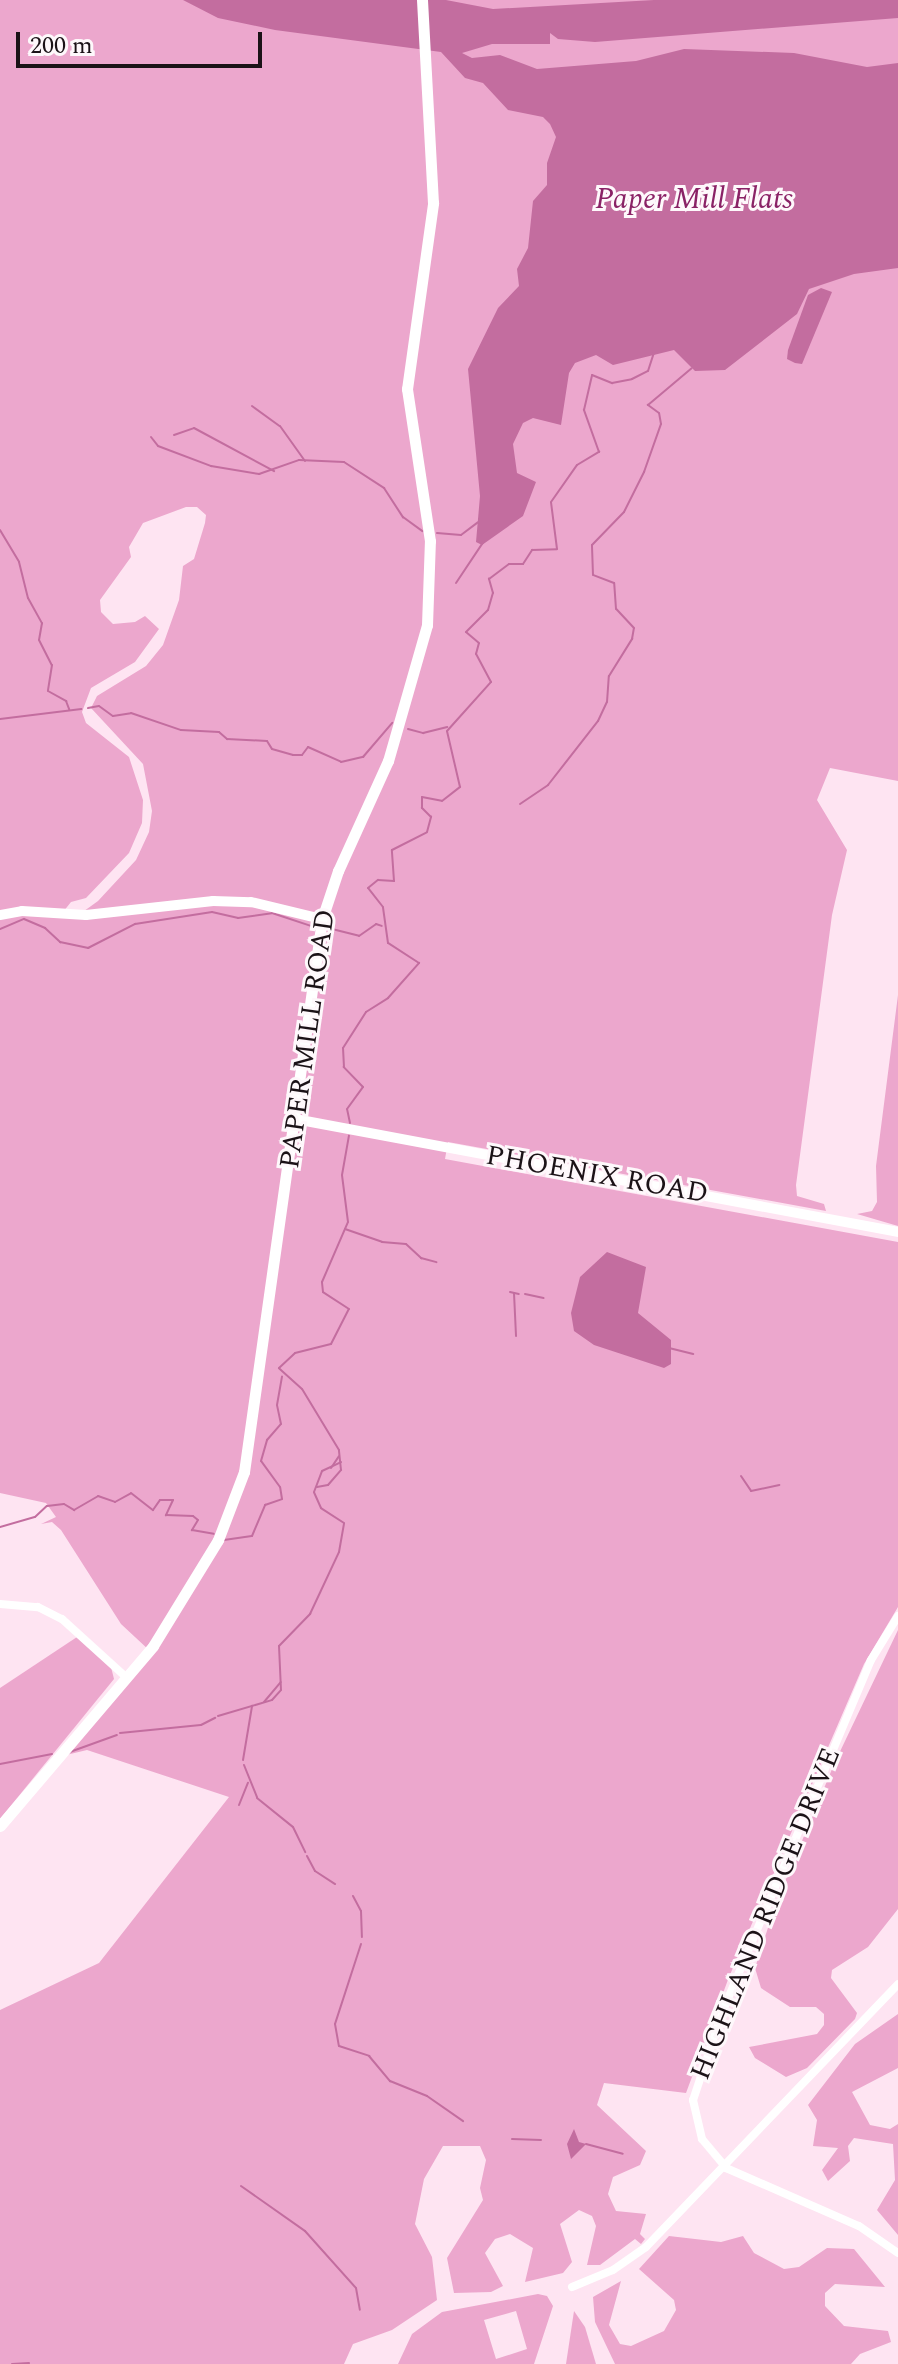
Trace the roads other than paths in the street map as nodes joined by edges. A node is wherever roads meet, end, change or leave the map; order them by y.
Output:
1 (422, 0) edge
2 (0, 915) edge
3 (322, 919) junction
4 (295, 1119) junction
5 (898, 1232) edge
6 (0, 1604) edge
7 (898, 1616) edge
8 (127, 1678) junction
9 (0, 1826) edge
10 (898, 1984) edge
11 (726, 2168) junction
12 (898, 2253) edge
13 (572, 2287) dead end

1 - 3 main road, PAPER MILL ROAD
2 - 3 street
3 - 4 main road, PAPER MILL ROAD
4 - 5 street, PHOENIX ROAD
4 - 8 main road, PAPER MILL ROAD
6 - 8 street
7 - 11 street, HIGHLAND RIDGE DRIVE
8 - 9 main road, PAPER MILL ROAD
10 - 11 street
11 - 12 street
11 - 13 street

